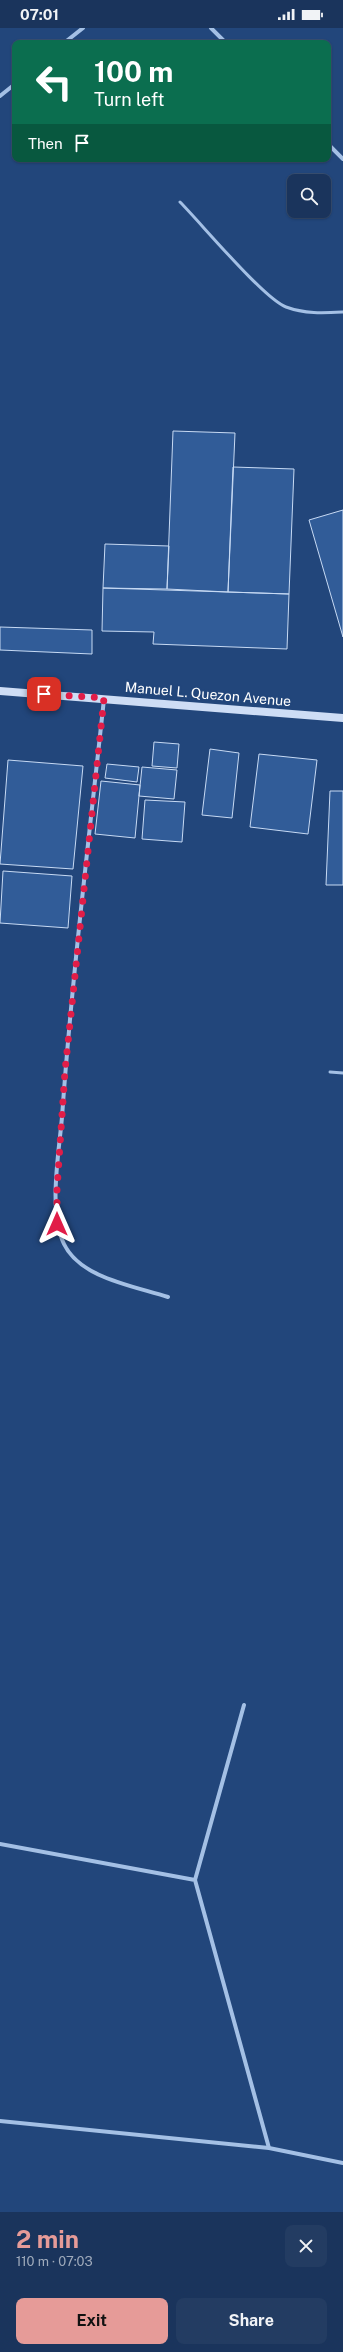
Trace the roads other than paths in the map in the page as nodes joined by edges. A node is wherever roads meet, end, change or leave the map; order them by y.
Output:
1 (83, 28) edge
2 (211, 28) edge
3 (68, 40) edge
4 (223, 40) edge
5 (12, 86) edge
6 (0, 96) edge
7 (331, 147) edge
8 (343, 159) edge
9 (180, 202) dead end
10 (343, 312) edge
11 (0, 691) edge
12 (104, 698) junction
13 (343, 718) edge
14 (330, 1072) dead end
15 (343, 1073) edge
16 (168, 1298) dead end
17 (244, 1705) dead end
18 (0, 1844) edge
19 (195, 1880) junction
20 (0, 2121) edge
21 (268, 2148) junction
22 (343, 2163) edge

1 - 3 street
2 - 4 street
5 - 6 street
7 - 8 street
9 - 10 lane
11 - 12 main road, Manuel L. Quezon Avenue
12 - 13 main road, Manuel L. Quezon Avenue
12 - 16 street
14 - 15 lane
17 - 19 street
18 - 19 street
19 - 21 street
20 - 21 street
21 - 22 street

